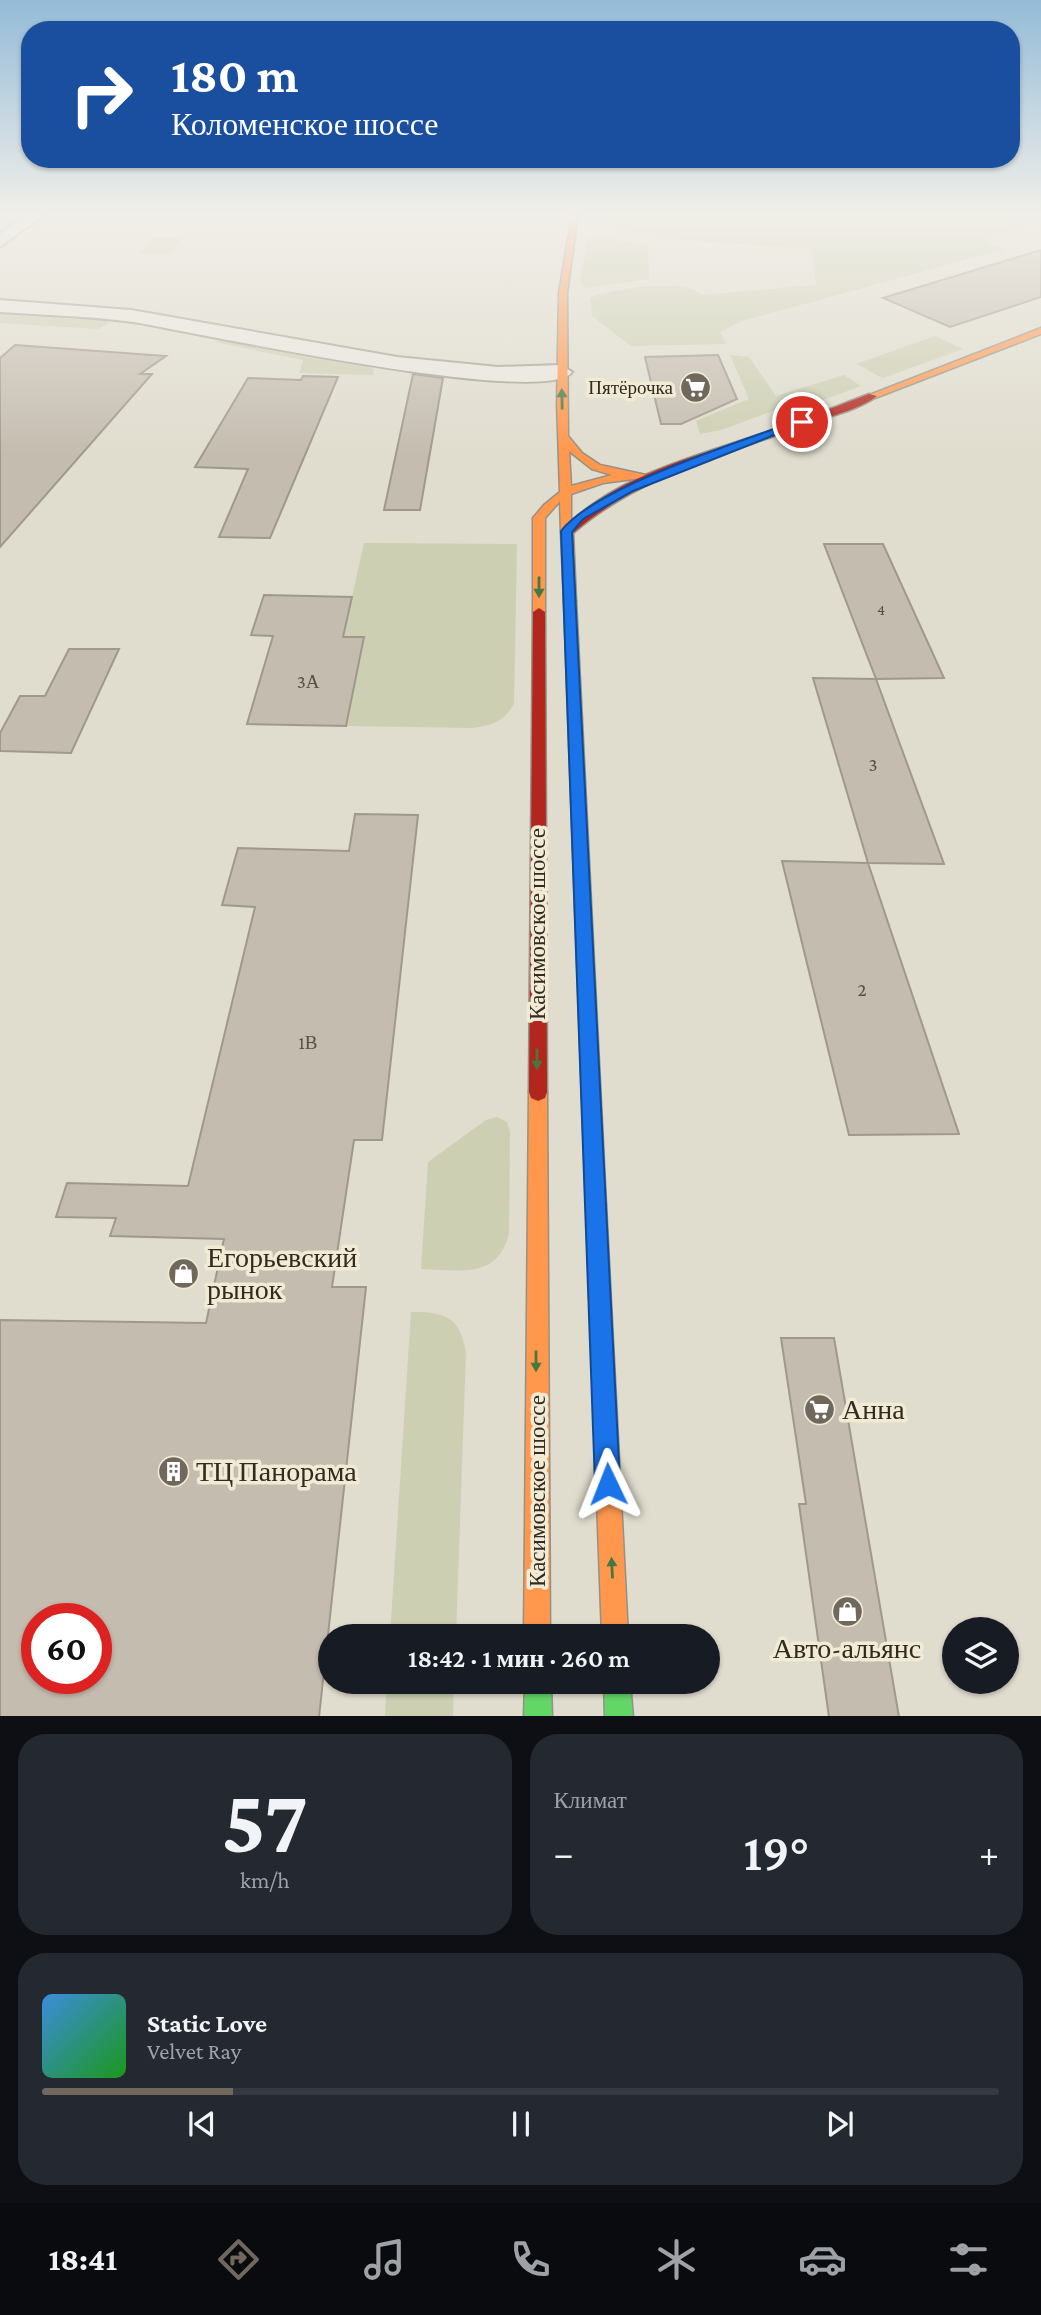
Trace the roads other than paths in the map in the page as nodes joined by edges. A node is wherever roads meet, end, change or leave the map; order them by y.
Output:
1 (563, 295) edge
2 (0, 306) edge
3 (1041, 331) edge
4 (562, 372) junction
5 (563, 436) junction
6 (679, 467) junction
7 (548, 473) dead end
8 (641, 475) junction
9 (629, 489) junction
10 (565, 491) junction
11 (539, 495) dead end
12 (539, 518) junction
13 (567, 531) junction
14 (557, 738) junction
15 (537, 1624) edge
16 (614, 1624) edge
17 (537, 1694) edge
18 (618, 1694) edge
19 (538, 1716) edge
20 (619, 1716) edge

1 - 4 main road, Касимовское шоссе
2 - 4 street
3 - 6 main road
5 -> 4 main road, Касимовское шоссе
5 - 8 main road
5 - 10 main road, Касимовское шоссе
6 - 8 main road
6 - 9 main road
7 - 10 main road
8 - 10 main road
9 - 10 main road
9 - 13 main road
10 - 12 main road
10 - 13 main road, Касимовское шоссе
11 - 12 main road, Касимовское шоссе
12 -> 14 main road, Касимовское шоссе
13 - 14 main road, Касимовское шоссе
14 -> 15 main road, Касимовское шоссе
16 -> 14 main road, Касимовское шоссе
17 - 19 main road
18 - 20 main road

